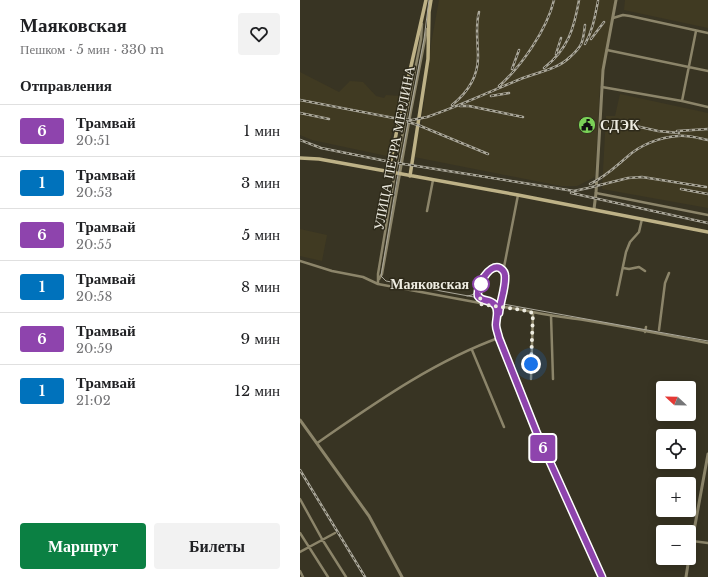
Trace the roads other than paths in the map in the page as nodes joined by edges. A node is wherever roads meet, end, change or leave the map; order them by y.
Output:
1 (426, 0) edge
2 (431, 0) edge
3 (616, 0) edge
4 (424, 11) junction
5 (429, 12) junction
6 (613, 18) junction
7 (429, 20) junction
8 (422, 22) junction
9 (696, 31) junction
10 (708, 33) edge
11 (607, 50) junction
12 (689, 68) junction
13 (708, 72) edge
14 (602, 87) junction
15 (682, 101) junction
16 (708, 107) edge
17 (300, 158) edge
18 (389, 171) junction
19 (410, 176) junction
20 (433, 180) junction
21 (596, 193) junction
22 (518, 195) junction
23 (594, 209) junction
24 (427, 211) dead end
25 (708, 215) edge
26 (642, 218) junction
27 (708, 232) edge
28 (300, 261) edge
29 (623, 268) junction
30 (646, 271) dead end
31 (669, 273) dead end
32 (379, 280) junction
33 (378, 284) junction
34 (617, 295) dead end
35 (501, 306) junction
36 (533, 313) junction
37 (551, 315) junction
38 (499, 324) dead end
39 (646, 327) dead end
40 (659, 330) dead end
41 (645, 332) junction
42 (501, 337) dead end
43 (708, 343) edge
44 (472, 349) junction
45 (530, 379) dead end
46 (553, 379) dead end
47 (300, 420) edge
48 (504, 426) dead end
49 (317, 443) junction
50 (708, 454) edge
51 (300, 499) edge
52 (695, 525) edge
53 (300, 533) edge
54 (334, 533) dead end
55 (322, 539) junction
56 (696, 541) edge
57 (708, 543) edge
58 (308, 547) junction
59 (300, 552) edge
60 (688, 565) edge
61 (300, 571) edge
62 (303, 577) edge
63 (328, 577) edge
64 (346, 577) edge
65 (402, 577) edge
66 (686, 577) edge

1 - 4 main road, УЛИЦА ПЕТРА МЕРЛИНА
2 - 5 main road, УЛИЦА ПЕТРА МЕРЛИНА
3 - 6 street
4 - 5 street
4 - 8 main road, УЛИЦА ПЕТРА МЕРЛИНА
5 - 7 main road, УЛИЦА ПЕТРА МЕРЛИНА
6 - 9 street
6 - 11 street
7 - 19 main road, УЛИЦА ПЕТРА МЕРЛИНА
7 - 32 street, УЛИЦА ПЕТРА МЕРЛИНА
8 - 18 main road, УЛИЦА ПЕТРА МЕРЛИНА
8 - 32 street, УЛИЦА ПЕТРА МЕРЛИНА
9 - 10 street
9 - 12 street
11 - 12 street
11 - 14 street
12 - 13 street
12 - 15 street
14 - 15 street
14 - 21 street
15 - 16 street
17 - 18 main road
18 - 19 main road
19 - 20 main road
20 - 22 main road
20 - 24 street
21 - 23 street
21 - 25 street
22 - 23 main road
22 - 35 street
23 - 26 main road
26 - 27 main road
26 - 29 street
28 - 33 street
29 - 30 street
29 - 34 street
31 - 40 street
32 - 33 street, УЛИЦА ПЕТРА МЕРЛИНА
33 - 35 street
35 - 36 street
35 - 38 street
36 - 37 street
36 - 45 street
37 - 41 street
37 - 46 street
39 - 41 street
41 - 43 street
42 - 44 street
44 - 48 street
44 - 49 street
47 - 49 street
49 - 65 street
50 - 52 street
51 - 55 street
53 - 58 street
54 - 55 street
55 - 58 street
55 - 64 street
56 - 57 street
58 - 59 street
58 - 63 street
60 - 66 street
61 - 62 street

